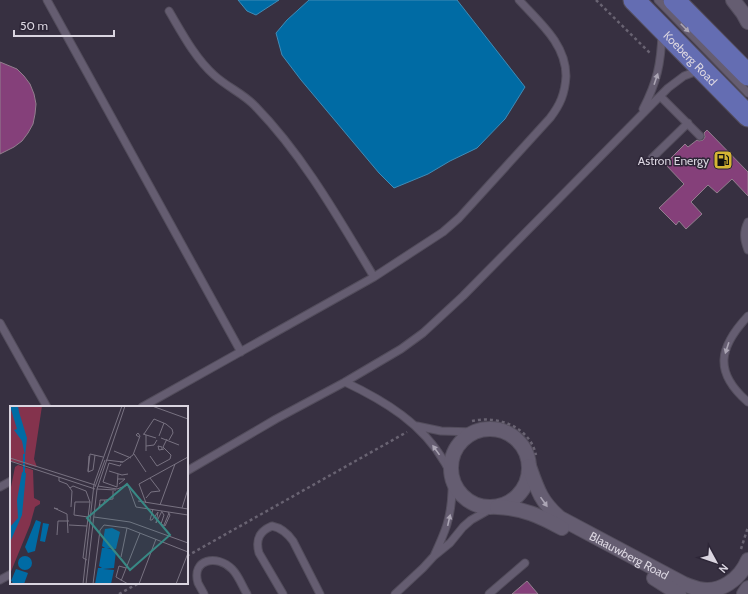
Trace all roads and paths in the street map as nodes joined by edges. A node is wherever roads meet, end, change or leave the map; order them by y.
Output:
1 (47, 0) edge
2 (519, 0) edge
3 (596, 0) edge
4 (634, 0) edge
5 (658, 0) edge
6 (674, 0) edge
7 (733, 0) edge
8 (169, 11) dead end
9 (748, 22) edge
10 (662, 28) junction
11 (653, 56) dead end
12 (703, 70) junction
13 (748, 75) edge
14 (748, 93) edge
15 (660, 96) junction
16 (640, 115) junction
17 (748, 116) edge
18 (688, 123) junction
19 (700, 136) dead end
20 (652, 158) dead end
21 (748, 222) edge
22 (748, 250) edge
23 (374, 277) junction
24 (748, 316) edge
25 (0, 323) edge
26 (241, 352) junction
27 (345, 382) junction
28 (748, 402) edge
29 (46, 406) edge
30 (144, 406) edge
31 (417, 426) junction
32 (471, 427) junction
33 (408, 432) dead end
34 (533, 464) junction
35 (188, 470) edge
36 (452, 477) junction
37 (10, 482) edge
38 (0, 487) edge
39 (494, 507) junction
40 (748, 527) edge
41 (188, 555) edge
42 (744, 555) edge
43 (434, 556) junction
44 (525, 563) dead end
45 (10, 575) edge
46 (0, 580) edge
47 (137, 584) edge
48 (748, 588) edge
49 (732, 589) edge
50 (119, 594) edge
51 (204, 594) edge
52 (247, 594) edge
53 (283, 594) edge
54 (320, 594) edge
55 (395, 594) edge
56 (489, 594) edge
57 (679, 594) edge
58 (744, 594) edge

1 - 26 lane
2 - 23 lane
3 - 11 path
4 - 10 main road, Koeberg Road
5 -> 14 lane
6 - 13 main road
7 - 9 street
8 - 23 lane
10 - 12 main road, Koeberg Road
16 -> 10 lane
12 - 15 lane
12 - 17 main road, Koeberg Road
15 - 16 lane
15 - 18 lane
16 - 27 lane
18 - 19 lane
18 - 20 lane
21 - 22 lane
23 - 26 lane
24 -> 28 lane
25 - 29 lane
26 - 30 lane
27 - 31 lane
27 - 35 lane
31 - 32 lane
36 -> 31 lane
32 - 34 street
32 - 34 path
32 - 36 street
33 - 41 path
34 - 39 street
34 -> 49 street, Blaauwberg Road
36 - 39 street
43 -> 36 lane
37 - 38 lane
39 - 43 lane
39 - 57 street, Blaauwberg Road
40 - 42 path
42 - 49 street, Blaauwberg Road
43 - 55 lane
44 - 56 lane
45 - 46 lane
47 - 50 path
48 - 58 street
51 - 52 lane
53 - 54 lane

